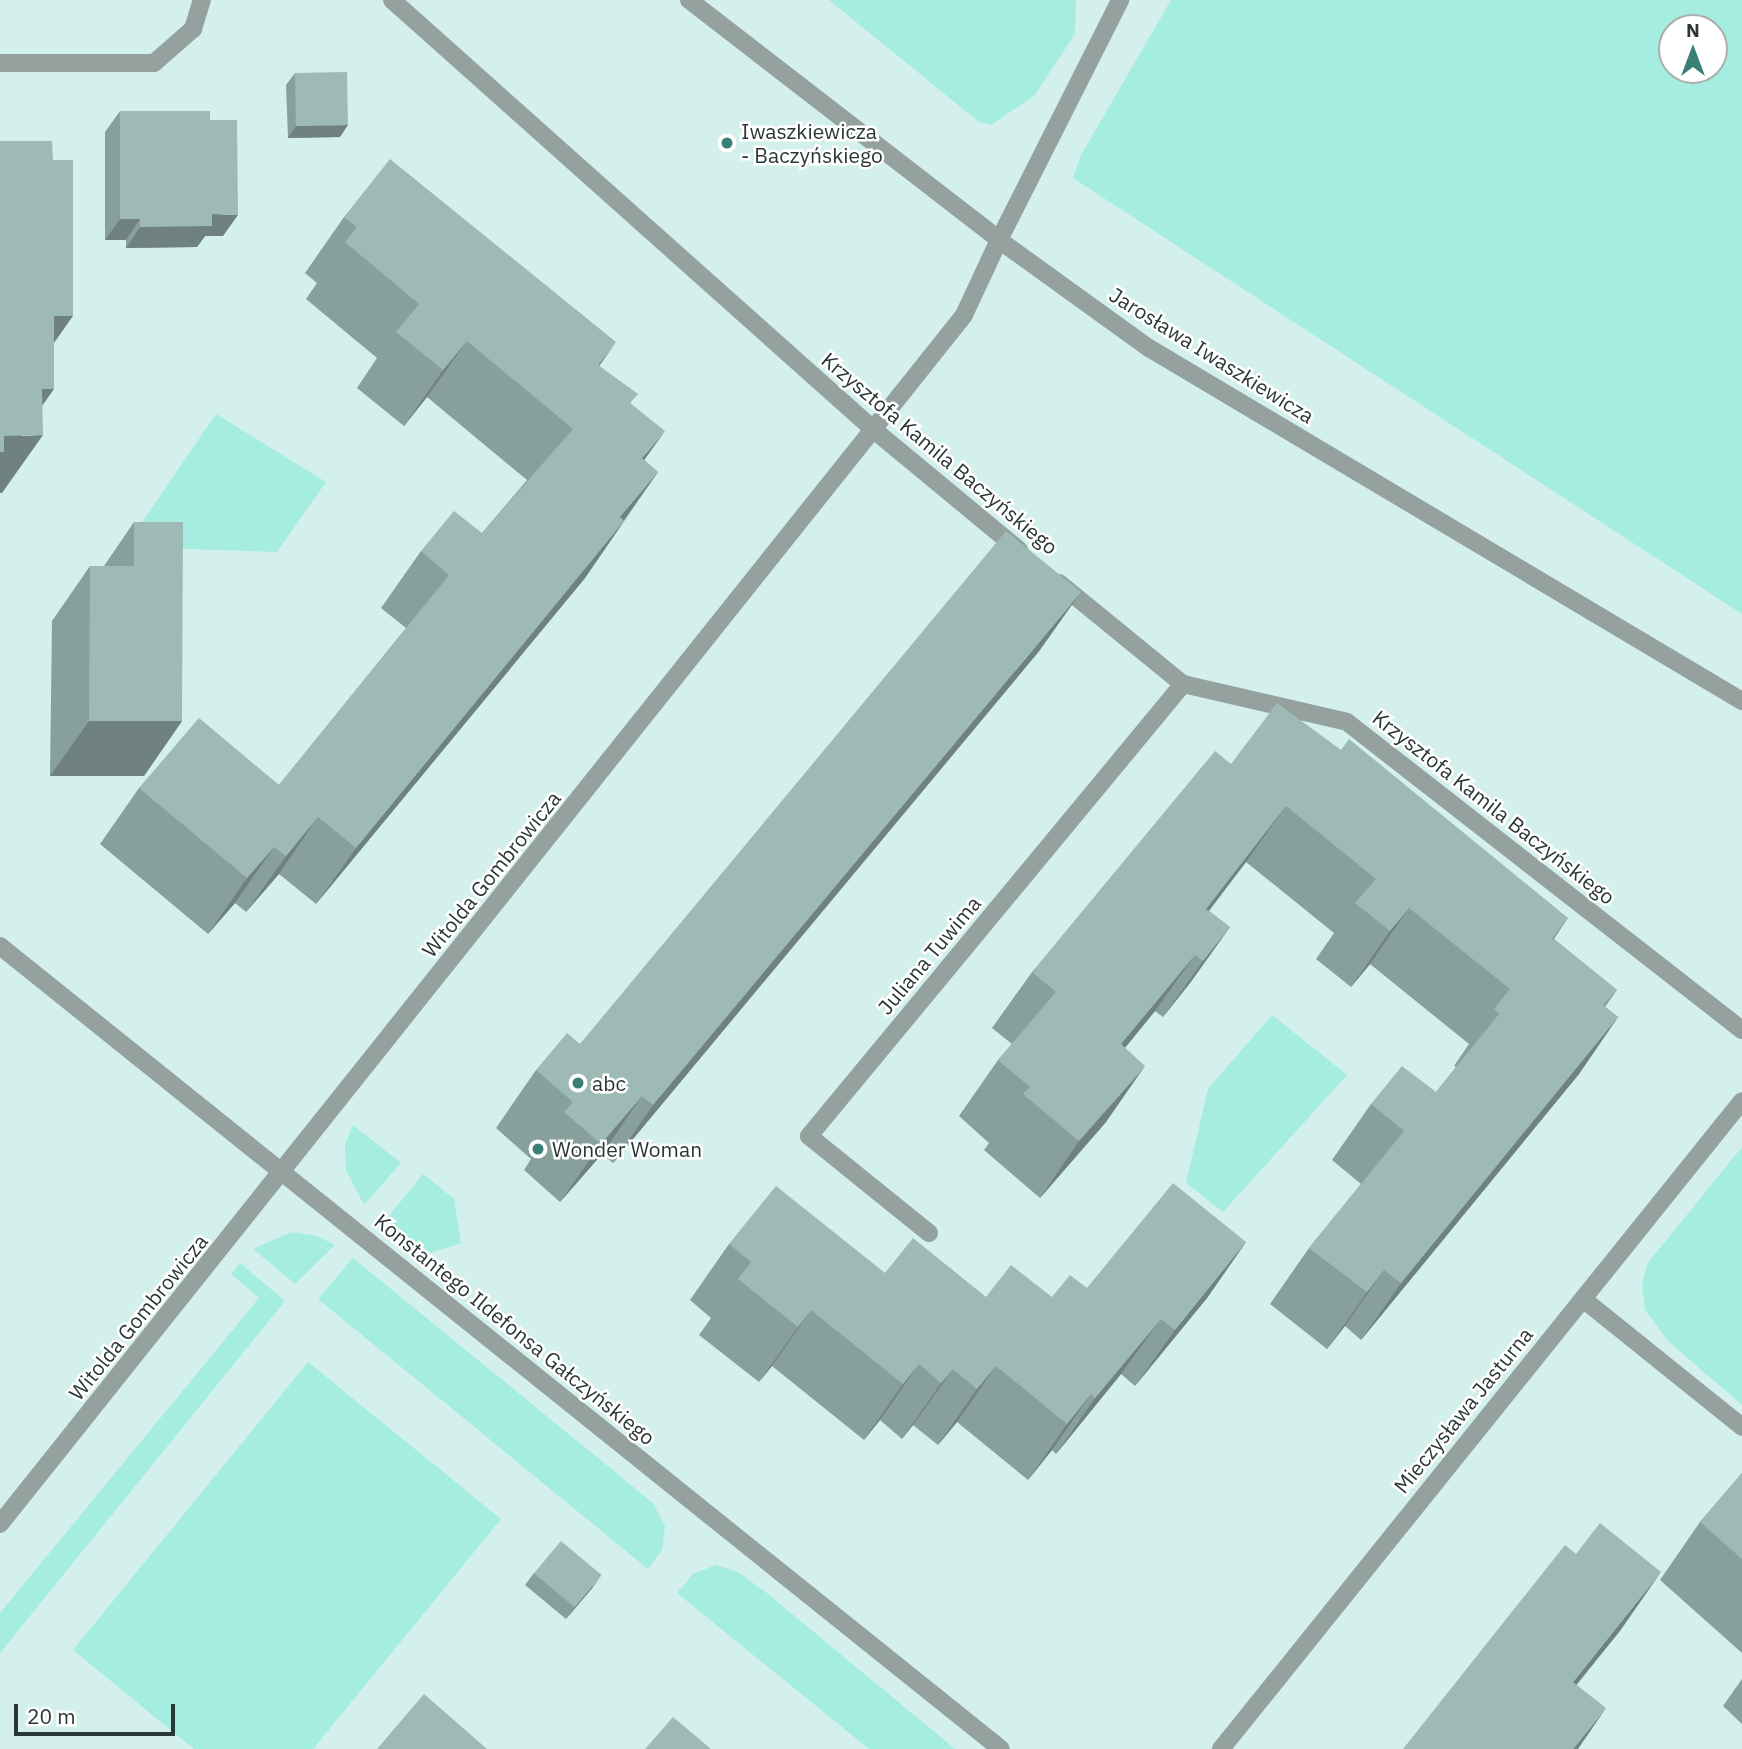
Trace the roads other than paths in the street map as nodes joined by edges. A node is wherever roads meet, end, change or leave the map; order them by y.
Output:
1 (202, 0) edge
2 (392, 0) edge
3 (689, 0) edge
4 (1121, 1) edge
5 (0, 63) edge
6 (999, 240) junction
7 (874, 430) junction
8 (1182, 684) junction
9 (1742, 701) edge
10 (0, 946) edge
11 (1742, 1030) edge
12 (1742, 1101) edge
13 (282, 1170) junction
14 (929, 1233) dead end
15 (1583, 1298) junction
16 (1742, 1427) edge
17 (0, 1524) edge
18 (1001, 1749) edge
19 (1221, 1749) edge

1 - 5 street
2 - 7 street, Krzysztofa Kamila Baczyńskiego
3 - 6 street, Jarosława Iwaszkiewicza
4 - 6 street, Witolda Gombrowicza
6 - 7 street, Witolda Gombrowicza
6 - 9 street, Jarosława Iwaszkiewicza
7 - 8 street, Krzysztofa Kamila Baczyńskiego
7 - 13 street, Witolda Gombrowicza
8 - 11 street, Krzysztofa Kamila Baczyńskiego
8 - 14 street, Juliana Tuwima
10 - 13 street, Konstantego Ildefonsa Gałczyńskiego
12 - 15 street, Mieczysława Jasturna
13 - 17 street, Witolda Gombrowicza
13 - 18 street, Konstantego Ildefonsa Gałczyńskiego
15 - 16 street
15 - 19 street, Mieczysława Jasturna

